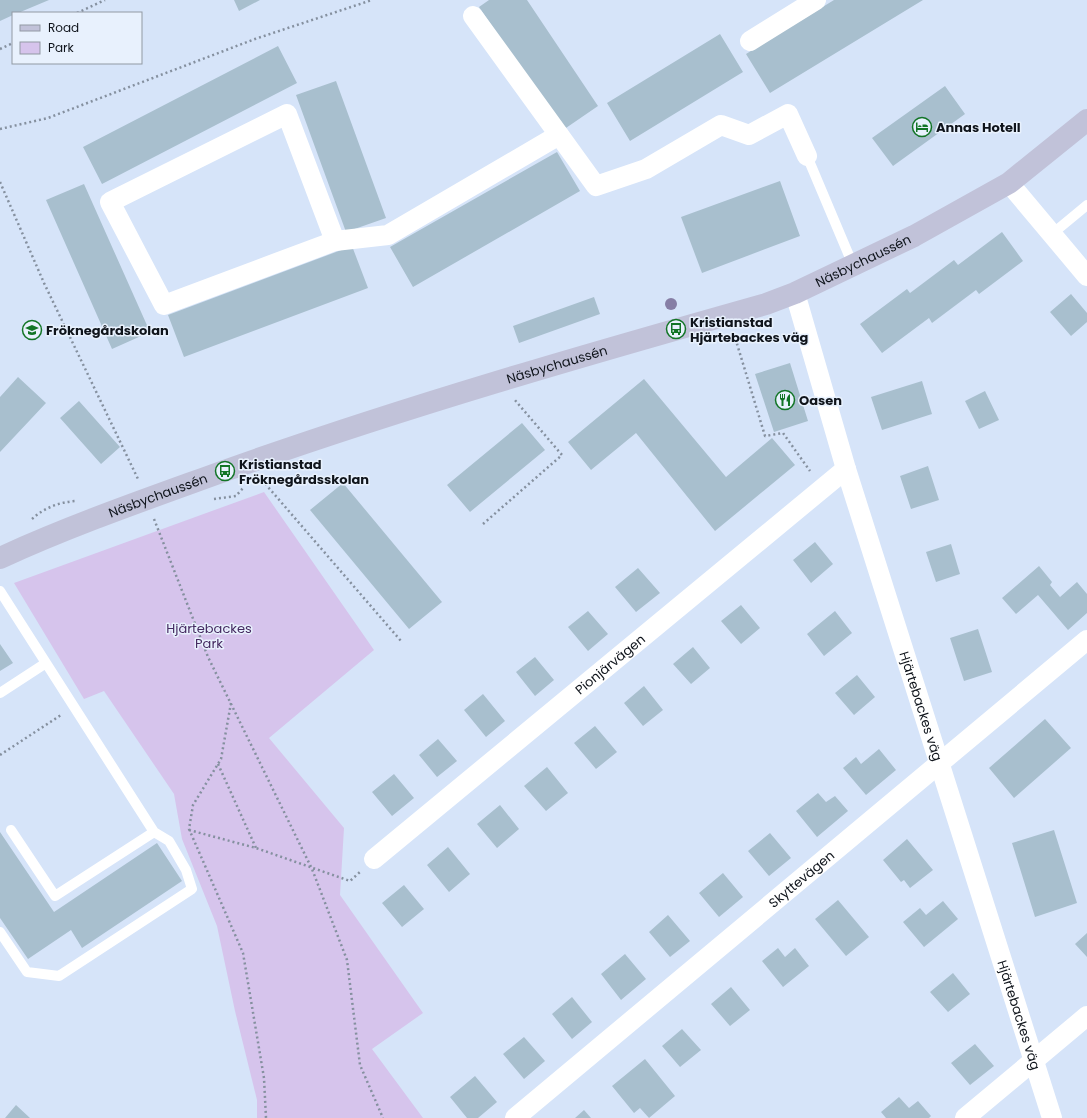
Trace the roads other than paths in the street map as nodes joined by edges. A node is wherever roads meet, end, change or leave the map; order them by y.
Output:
1 (816, 0) edge
2 (473, 16) dead end
3 (750, 41) dead end
4 (1087, 120) edge
5 (559, 135) junction
6 (807, 156) joint
7 (1009, 183) junction
8 (1087, 205) edge
9 (1052, 234) junction
10 (335, 241) junction
11 (853, 265) junction
12 (1087, 276) edge
13 (795, 292) junction
14 (846, 469) junction
15 (0, 558) edge
16 (0, 591) edge
17 (1087, 640) edge
18 (46, 663) junction
19 (0, 693) edge
20 (939, 765) junction
21 (11, 830) dead end
22 (154, 832) junction
23 (374, 859) road end
24 (0, 932) edge
25 (1087, 1016) edge
26 (1034, 1060) junction
27 (515, 1118) edge
28 (965, 1118) edge
29 (1052, 1118) edge

1 - 3 street
2 - 5 street
4 - 7 street, Näsbychaussén
5 - 6 street
5 - 10 street
6 - 11 lane
7 - 9 street
7 - 11 street, Näsbychaussén
8 - 9 lane
9 - 12 street
10 - 10 street
11 - 13 street, Näsbychaussén
13 - 14 street, Hjärtebackes väg
13 - 15 street, Näsbychaussén
14 - 20 street, Hjärtebackes väg
14 - 23 street, Pionjärvägen
16 - 18 lane
17 - 20 street, Skyttevägen
18 - 19 lane
18 - 22 lane
20 - 26 street, Hjärtebackes väg
20 - 27 street, Skyttevägen
21 - 22 lane
22 - 24 lane
25 - 26 street
26 - 28 street
26 - 29 street, Hjärtebackes väg

